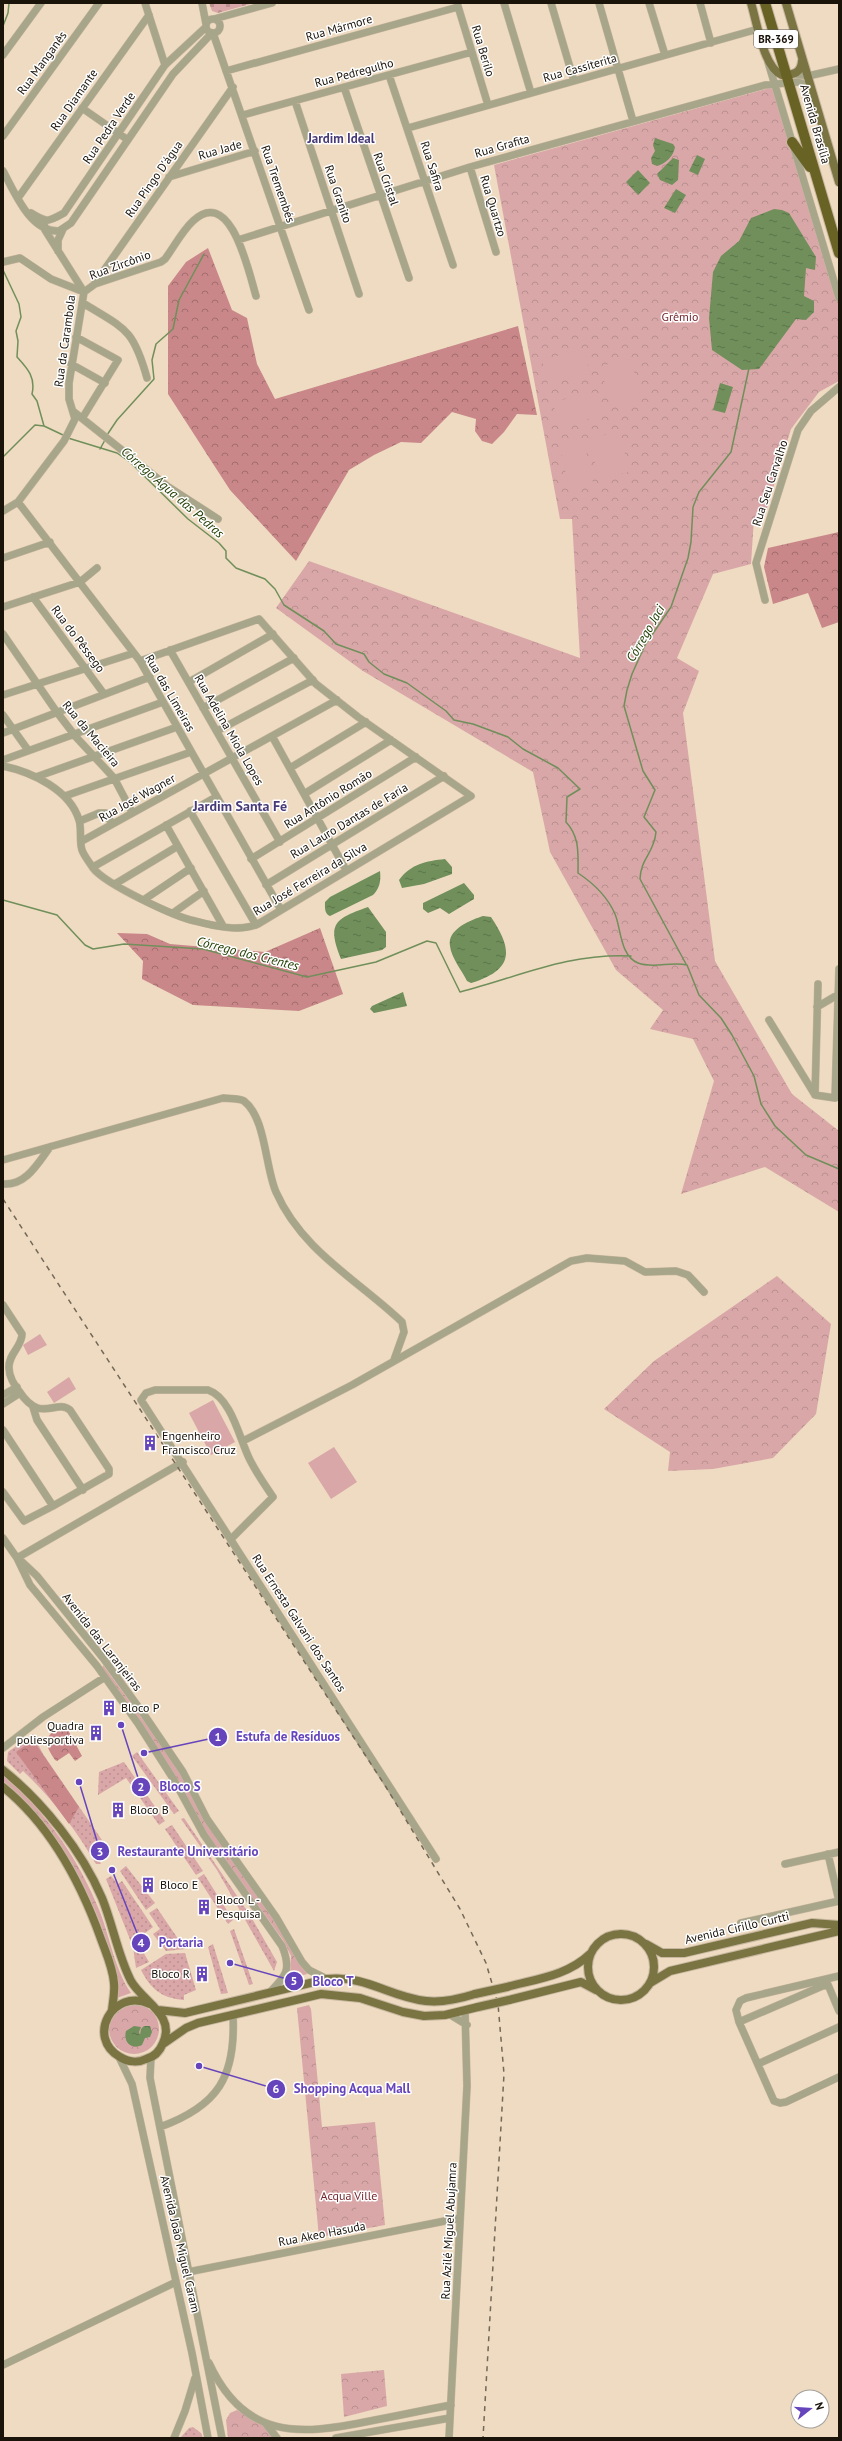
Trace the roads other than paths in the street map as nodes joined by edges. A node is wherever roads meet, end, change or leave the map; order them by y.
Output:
1 (41, 3) edge
2 (99, 3) edge
3 (145, 3) edge
4 (202, 3) edge
5 (272, 3) edge
6 (504, 3) edge
7 (551, 3) edge
8 (599, 3) edge
9 (649, 3) edge
10 (700, 3) edge
11 (751, 3) edge
12 (765, 3) edge
13 (771, 3) edge
14 (786, 3) edge
15 (458, 5) edge
16 (149, 14) junction
17 (212, 26) junction
18 (758, 29) junction
19 (711, 43) junction
20 (217, 47) junction
21 (198, 48) junction
22 (472, 52) junction
23 (3, 55) edge
24 (665, 55) junction
25 (767, 58) junction
26 (802, 60) junction
27 (165, 65) junction
28 (224, 68) junction
29 (618, 69) junction
30 (839, 69) edge
31 (389, 75) junction
32 (808, 76) junction
33 (790, 79) junction
34 (574, 81) junction
35 (774, 84) junction
36 (234, 87) junction
37 (344, 87) junction
38 (531, 93) junction
39 (815, 99) junction
40 (780, 100) junction
41 (295, 101) junction
42 (488, 105) junction
43 (82, 108) junction
44 (243, 115) junction
45 (633, 121) junction
46 (408, 128) junction
47 (118, 133) junction
48 (3, 136) edge
49 (128, 140) junction
50 (792, 142) junction
51 (255, 151) junction
52 (470, 167) junction
53 (3, 171) edge
54 (169, 177) junction
55 (425, 182) junction
56 (839, 182) edge
57 (821, 191) junction
58 (380, 196) junction
59 (18, 198) junction
60 (73, 201) junction
61 (82, 206) junction
62 (333, 212) junction
63 (43, 226) junction
64 (281, 227) junction
65 (64, 228) junction
66 (839, 232) edge
67 (238, 240) junction
68 (58, 252) junction
69 (496, 252) dead end
70 (839, 253) edge
71 (3, 262) edge
72 (453, 265) dead end
73 (409, 278) dead end
74 (95, 284) junction
75 (84, 292) junction
76 (359, 294) dead end
77 (256, 296) dead end
78 (839, 298) edge
79 (83, 303) junction
80 (309, 310) dead end
81 (76, 337) junction
82 (71, 364) junction
83 (146, 378) dead end
84 (106, 383) junction
85 (839, 387) edge
86 (74, 412) junction
87 (83, 417) junction
88 (18, 502) junction
89 (3, 511) edge
90 (218, 519) dead end
91 (50, 542) junction
92 (3, 558) edge
93 (97, 568) dead end
94 (80, 582) junction
95 (33, 597) junction
96 (765, 600) dead end
97 (3, 607) edge
98 (3, 634) edge
99 (273, 634) junction
100 (170, 650) junction
101 (134, 653) junction
102 (294, 658) junction
103 (140, 661) junction
104 (86, 668) junction
105 (150, 677) junction
106 (312, 680) junction
107 (189, 682) junction
108 (39, 683) junction
109 (104, 694) junction
110 (3, 695) edge
111 (337, 700) junction
112 (163, 702) junction
113 (203, 708) junction
114 (56, 711) junction
115 (3, 715) edge
116 (366, 722) junction
117 (177, 727) junction
118 (14, 730) junction
119 (217, 731) junction
120 (3, 733) edge
121 (73, 734) junction
122 (272, 736) junction
123 (391, 740) junction
124 (28, 750) junction
125 (191, 752) junction
126 (94, 755) junction
127 (416, 757) junction
128 (232, 758) junction
129 (3, 760) edge
130 (3, 766) edge
131 (290, 768) junction
132 (203, 774) junction
133 (444, 776) junction
134 (36, 777) junction
135 (114, 778) junction
136 (304, 794) junction
137 (65, 796) junction
138 (216, 797) junction
139 (190, 811) junction
140 (132, 812) junction
141 (318, 819) junction
142 (80, 821) junction
143 (112, 824) junction
144 (166, 825) junction
145 (82, 841) junction
146 (280, 842) junction
147 (331, 844) junction
148 (178, 846) junction
149 (252, 859) junction
150 (93, 867) junction
151 (191, 868) junction
152 (346, 870) junction
153 (115, 884) junction
154 (266, 885) junction
155 (204, 891) junction
156 (145, 899) junction
157 (281, 910) junction
158 (173, 913) junction
159 (256, 925) junction
160 (223, 926) junction
161 (839, 969) edge
162 (818, 984) dead end
163 (838, 994) edge
164 (817, 1006) junction
165 (769, 1020) dead end
166 (815, 1096) junction
167 (837, 1097) edge
168 (50, 1147) junction
169 (3, 1160) edge
170 (3, 1184) edge
171 (704, 1292) dead end
172 (3, 1305) edge
173 (394, 1360) junction
174 (6, 1367) edge
175 (18, 1390) junction
176 (3, 1395) edge
177 (3, 1404) edge
178 (33, 1407) junction
179 (3, 1430) edge
180 (243, 1442) junction
181 (183, 1462) junction
182 (83, 1490) junction
183 (3, 1492) edge
184 (53, 1506) junction
185 (3, 1538) edge
186 (232, 1538) junction
187 (17, 1558) junction
188 (105, 1677) junction
189 (3, 1748) edge
190 (3, 1770) edge
191 (3, 1787) edge
192 (839, 1852) edge
193 (828, 1854) junction
194 (436, 1859) dead end
195 (785, 1864) dead end
196 (839, 1901) edge
197 (741, 1924) dead end
198 (839, 1925) edge
199 (839, 1931) edge
200 (643, 1942) junction
201 (590, 1954) junction
202 (839, 1976) edge
203 (327, 1979) junction
204 (827, 1982) junction
205 (650, 1983) junction
206 (269, 1993) junction
207 (600, 1993) junction
208 (150, 2004) junction
209 (112, 2010) junction
210 (158, 2010) junction
211 (465, 2011) junction
212 (839, 2011) edge
213 (449, 2014) junction
214 (233, 2015) junction
215 (739, 2022) junction
216 (466, 2025) junction
217 (839, 2027) edge
218 (163, 2044) junction
219 (119, 2057) junction
220 (151, 2057) junction
221 (758, 2064) junction
222 (839, 2077) edge
223 (160, 2127) junction
224 (460, 2218) junction
225 (188, 2272) junction
226 (176, 2282) junction
227 (204, 2351) junction
228 (192, 2353) junction
229 (3, 2365) edge
230 (195, 2376) junction
231 (214, 2399) junction
232 (200, 2402) junction
233 (451, 2405) junction
234 (450, 2418) junction
235 (264, 2422) junction
236 (174, 2438) edge
237 (208, 2438) edge
238 (222, 2438) edge
239 (277, 2438) edge
240 (336, 2438) edge
241 (449, 2438) edge

1 - 23 street
2 - 48 street, Rua Manganês
3 - 16 street
4 - 17 street, Rua Tremembés
5 - 17 street
6 - 38 street
7 - 34 street
8 - 29 street
9 - 24 street
10 - 19 street
11 - 18 main road
12 - 33 highway, Avenida Brasília / BR-369
13 - 33 highway, Avenida Brasília / BR-369
14 - 26 main road
15 - 22 street, Rua Berilo
15 - 28 street, Rua Mármore
16 - 27 street
16 - 43 street, Rua Diamante
17 - 20 street, Rua Tremembés
17 - 21 street, Rua Pedra Verde
17 - 27 street, Rua Pedra Verde
17 - 28 street, Rua Tremembés
18 - 19 street, Rua Cassiterita
18 - 25 main road
19 - 24 street, Rua Cassiterita
20 - 21 street
20 - 28 street, Rua Tremembés
21 - 49 street, Rua Pedra Verde
22 - 31 street, Rua Pedregulho
22 - 42 street, Rua Berilo
24 - 29 street, Rua Cassiterita
25 - 33 main road
25 - 35 street
26 - 32 main road
26 - 33 main road
27 - 47 street, Rua Pedra Verde
28 - 36 street, Rua Tremembés
29 - 34 street, Rua Cassiterita
29 - 45 street
30 - 32 street
31 - 37 street, Rua Pedregulho
31 - 46 street, Rua Safira
32 - 33 street, Rua Grafita
32 - 39 main road
33 - 35 street, Rua Grafita
33 - 39 street
33 - 40 street
33 - 57 highway, Avenida Brasília / BR-369
33 - 66 highway, Avenida Brasília / BR-369
34 - 38 street, Rua Cassiterita
35 - 40 street
35 - 45 street, Rua Grafita
36 - 44 street, Rua Tremembés
36 - 54 street, Rua Pingo D'água
37 - 41 street, Rua Pedregulho
37 - 58 street, Rua Cristal
38 - 42 street, Rua Cassiterita
39 - 56 main road
40 - 50 street
41 - 44 street, Rua Pedregulho
41 - 62 street, Rua Granito
42 - 46 street, Rua Cassiterita
43 - 47 street
43 - 59 street, Rua Diamante
44 - 51 street, Rua Tremembés
45 - 52 street, Rua Grafita
46 - 55 street, Rua Safira
47 - 49 street
47 - 60 street, Rua Pedra Verde
49 - 61 street, Rua Pedra Verde
50 - 57 highway
50 - 78 street
51 - 54 street, Rua Jade
51 - 64 street, Rua Tremembés
52 - 55 street, Rua Grafita
52 - 69 street, Rua Quartzo
53 - 59 street
54 - 74 street, Rua Pingo D'água
55 - 58 street, Rua Grafita
55 - 72 street, Rua Safira
57 - 70 highway, Avenida Brasília / BR-369
58 - 62 street, Rua Grafita
58 - 73 street, Rua Cristal
59 - 63 street
60 - 61 street
60 - 63 street, Rua Pedra Verde
61 - 65 street, Rua Pedra Verde
62 - 64 street, Rua Grafita
62 - 76 street, Rua Granito
63 - 65 street
63 - 68 street, Rua da Carambola
64 - 67 street, Rua Grafita
64 - 80 street, Rua Tremembés
65 - 68 street
67 - 74 street, Rua Zircônio
67 - 77 street, Rua Zircônio
68 - 75 street, Rua da Carambola
71 - 75 street
74 - 75 street, Rua Zircônio
75 - 79 street, Rua da Carambola
79 - 81 street, Rua da Carambola
79 - 83 street
81 - 82 street, Rua da Carambola
81 - 84 street
82 - 84 street
82 - 86 street, Rua da Carambola
84 - 87 street
85 - 96 street, Rua Seu Carvalho
86 - 87 street
86 - 88 street, Rua da Carambola
87 - 90 street
88 - 89 street, Rua da Carambola
88 - 91 street, Rua das Limeiras
91 - 92 street
91 - 94 street, Rua das Limeiras
93 - 94 street
94 - 95 street
94 - 101 street, Rua das Limeiras
95 - 97 street
95 - 104 street, Rua do Pêssego
98 - 108 street, Rua da Macieira
99 - 100 street
99 - 102 street
99 - 107 street
100 - 103 street
100 - 107 street, Rua Adelina Miola Lopes
101 - 103 street, Rua das Limeiras
101 - 104 street
102 - 106 street
102 - 113 street
103 - 105 street, Rua das Limeiras
104 - 108 street
104 - 109 street, Rua do Pêssego
105 - 109 street
105 - 112 street, Rua das Limeiras
106 - 111 street
106 - 119 street
107 - 113 street, Rua Adelina Miola Lopes
108 - 110 street
108 - 114 street, Rua da Macieira
109 - 114 street
111 - 116 street
111 - 122 street, Rua José Wagner
112 - 117 street, Rua das Limeiras
112 - 121 street
113 - 119 street, Rua Adelina Miola Lopes
114 - 118 street
114 - 121 street, Rua da Macieira
115 - 118 street
116 - 123 street
116 - 131 street
117 - 125 street, Rua das Limeiras
117 - 126 street
118 - 120 street
118 - 124 street
119 - 128 street, Rua Adelina Miola Lopes
121 - 124 street
121 - 126 street, Rua da Macieira
122 - 128 street, Rua José Wagner
122 - 131 street
123 - 127 street
123 - 136 street
124 - 129 street
125 - 132 street, Rua das Limeiras
125 - 135 street
126 - 134 street
126 - 135 street, Rua da Macieira
127 - 133 street
127 - 141 street, Rua Antônio Romão
128 - 132 street, Rua José Wagner
128 - 146 street, Rua Adelina Miola Lopes
130 - 134 street, Rua José Ferreira da Silva
131 - 136 street
132 - 138 street, Rua das Limeiras
132 - 140 street, Rua José Wagner
133 - 147 street, Rua Lauro Dantas de Faria
133 - 152 street, Rua José Ferreira da Silva
134 - 137 street, Rua José Ferreira da Silva
135 - 137 street
135 - 140 street, Rua da Macieira
136 - 141 street
137 - 142 street, Rua José Ferreira da Silva
138 - 139 street
138 - 149 street, Rua das Limeiras
139 - 144 street
139 - 159 street
140 - 143 street, Rua José Wagner
141 - 146 street, Rua Antônio Romão
141 - 147 street
142 - 143 street
142 - 145 street, Rua José Ferreira da Silva
143 - 145 street, Rua José Wagner
144 - 148 street
144 - 150 street
145 - 150 street, Rua José Ferreira da Silva
146 - 149 street, Rua Antônio Romão
147 - 152 street
147 - 154 street, Rua Lauro Dantas de Faria
148 - 151 street
148 - 153 street
149 - 154 street, Rua das Limeiras
150 - 153 street, Rua José Ferreira da Silva
151 - 155 street
151 - 156 street
152 - 157 street, Rua José Ferreira da Silva
153 - 156 street, Rua José Ferreira da Silva
154 - 157 street, Rua das Limeiras
155 - 158 street
155 - 160 street
156 - 158 street, Rua José Ferreira da Silva
157 - 159 street, Rua José Ferreira da Silva
158 - 160 street, Rua José Ferreira da Silva
159 - 160 street, Rua José Ferreira da Silva
161 - 163 street
162 - 164 street
163 - 164 street
163 - 167 street
164 - 166 street
165 - 166 street
166 - 167 street
168 - 169 street
168 - 170 street
168 - 173 street
171 - 173 street
172 - 174 street
173 - 180 street
174 - 175 street
175 - 176 street
175 - 177 street
175 - 178 street
178 - 182 street
178 - 182 street
179 - 184 street
180 - 181 street, Rua Ernesta Galvani dos Santos
180 - 186 street
181 - 186 street, Rua Ernesta Galvani dos Santos
181 - 187 street
182 - 184 street
183 - 184 street
185 - 187 street, Avenida das Laranjeiras
186 - 194 street, Rua Ernesta Galvani dos Santos
187 - 188 street, Avenida das Laranjeiras
187 - 203 street, Avenida das Laranjeiras
188 - 189 street
188 - 206 street, Avenida das Laranjeiras
190 - 208 main road
191 - 209 main road
192 - 193 street
193 - 195 street
193 - 196 street
196 - 197 street
198 - 200 main road, Avenida Cirillo Curtti
199 - 205 main road
200 - 201 main road
200 - 205 main road
201 - 203 main road, bridge
201 - 207 main road
202 - 204 street
203 - 206 main road
204 - 212 street
204 - 215 street
204 - 215 street
205 - 207 main road
206 - 210 main road
207 - 211 main road, bridge
208 - 209 main road
208 - 210 main road
209 - 219 main road
210 - 218 main road
211 - 213 main road
211 - 216 street, Rua Azilé Miguel Abujamra
213 - 214 main road
213 - 216 street
214 - 218 main road
214 - 223 street
215 - 221 street
216 - 224 street, Rua Azilé Miguel Abujamra
217 - 221 street
218 - 220 main road
219 - 220 main road
219 - 226 street, Avenida João Miguel Caram
220 - 223 street, Avenida João Miguel Caram
221 - 222 street
223 - 225 street, Avenida João Miguel Caram
224 - 225 street, Rua Akeo Hasuda
224 - 233 street, Rua Azilé Miguel Abujamra
225 - 227 street, Avenida João Miguel Caram
226 - 228 street, Avenida João Miguel Caram
226 - 229 street
227 - 228 street
227 - 231 street, Avenida João Miguel Caram
227 - 235 street
228 - 230 street, Avenida João Miguel Caram
230 - 232 street, Avenida João Miguel Caram
230 - 236 street
231 - 232 street
231 - 238 street, Avenida João Miguel Caram
232 - 237 street, Avenida João Miguel Caram
233 - 234 street, Rua Azilé Miguel Abujamra
233 - 235 street
234 - 240 street
234 - 241 street, Rua Azilé Miguel Abujamra
235 - 239 street

